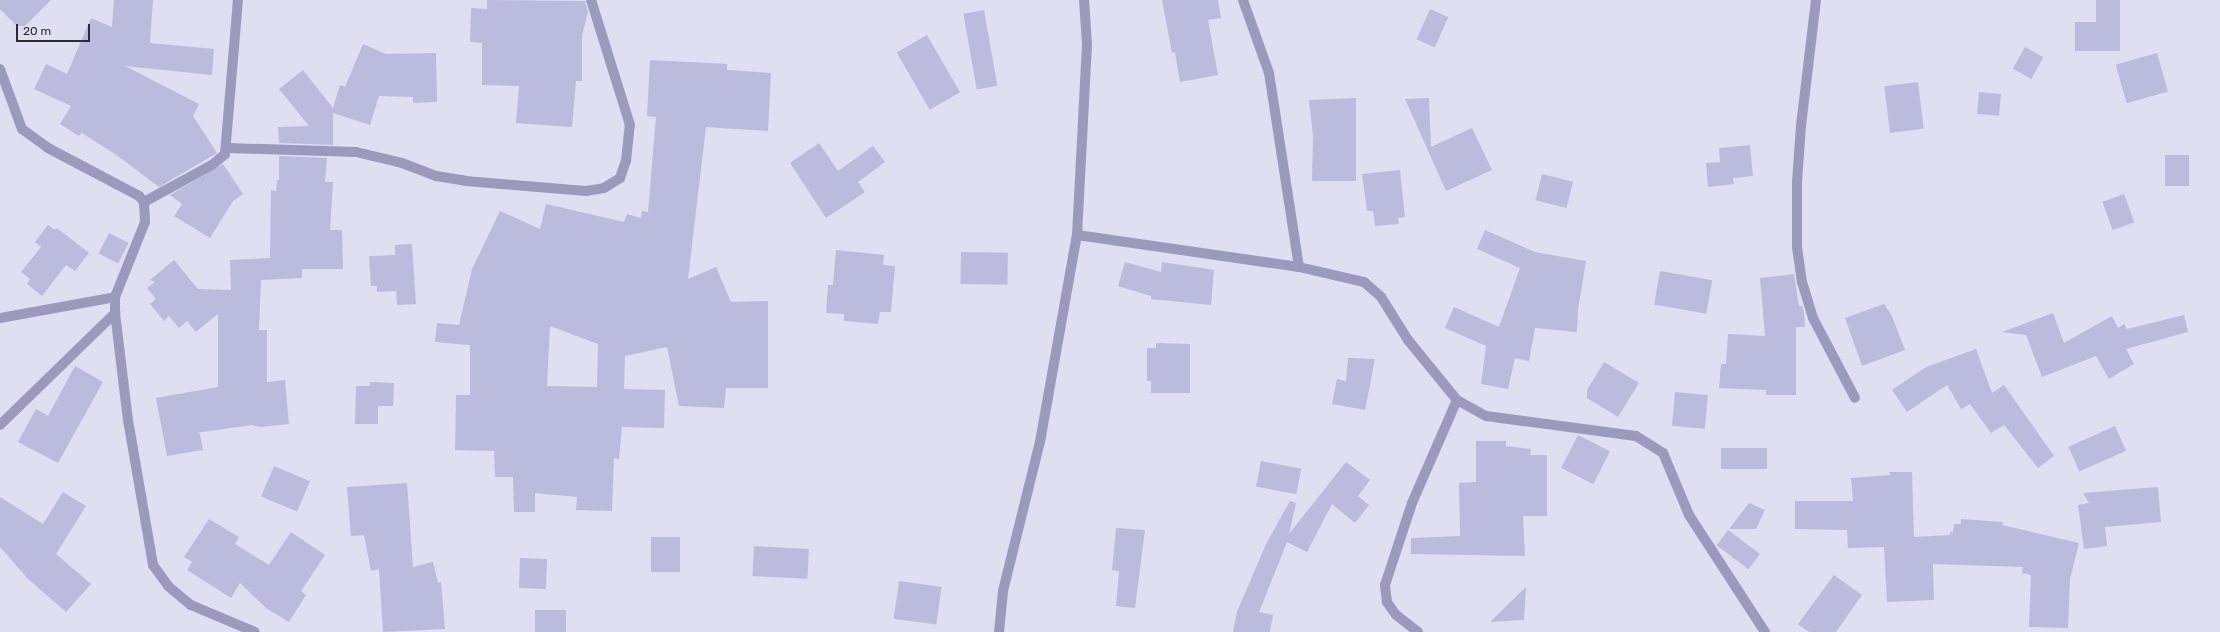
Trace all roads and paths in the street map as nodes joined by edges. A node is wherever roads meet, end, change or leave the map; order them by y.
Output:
1 (238, 0) edge
2 (591, 0) edge
3 (1084, 0) edge
4 (1243, 0) edge
5 (1816, 0) edge
6 (0, 69) edge
7 (228, 148) junction
8 (144, 202) junction
9 (1077, 236) junction
10 (1299, 267) junction
11 (115, 297) junction
12 (115, 313) junction
13 (0, 318) edge
14 (1855, 398) dead end
15 (1457, 400) junction
16 (0, 425) edge
17 (255, 632) edge
18 (999, 632) edge
19 (1418, 632) edge
20 (1765, 632) edge

1 - 7 street
2 - 7 street
3 - 9 street
4 - 10 street
5 - 14 street
6 - 8 street
7 - 8 street
8 - 11 street
9 - 10 street
9 - 18 street
10 - 15 street
11 - 12 street
11 - 13 street
12 - 16 street
12 - 17 street
15 - 19 street
15 - 20 street

